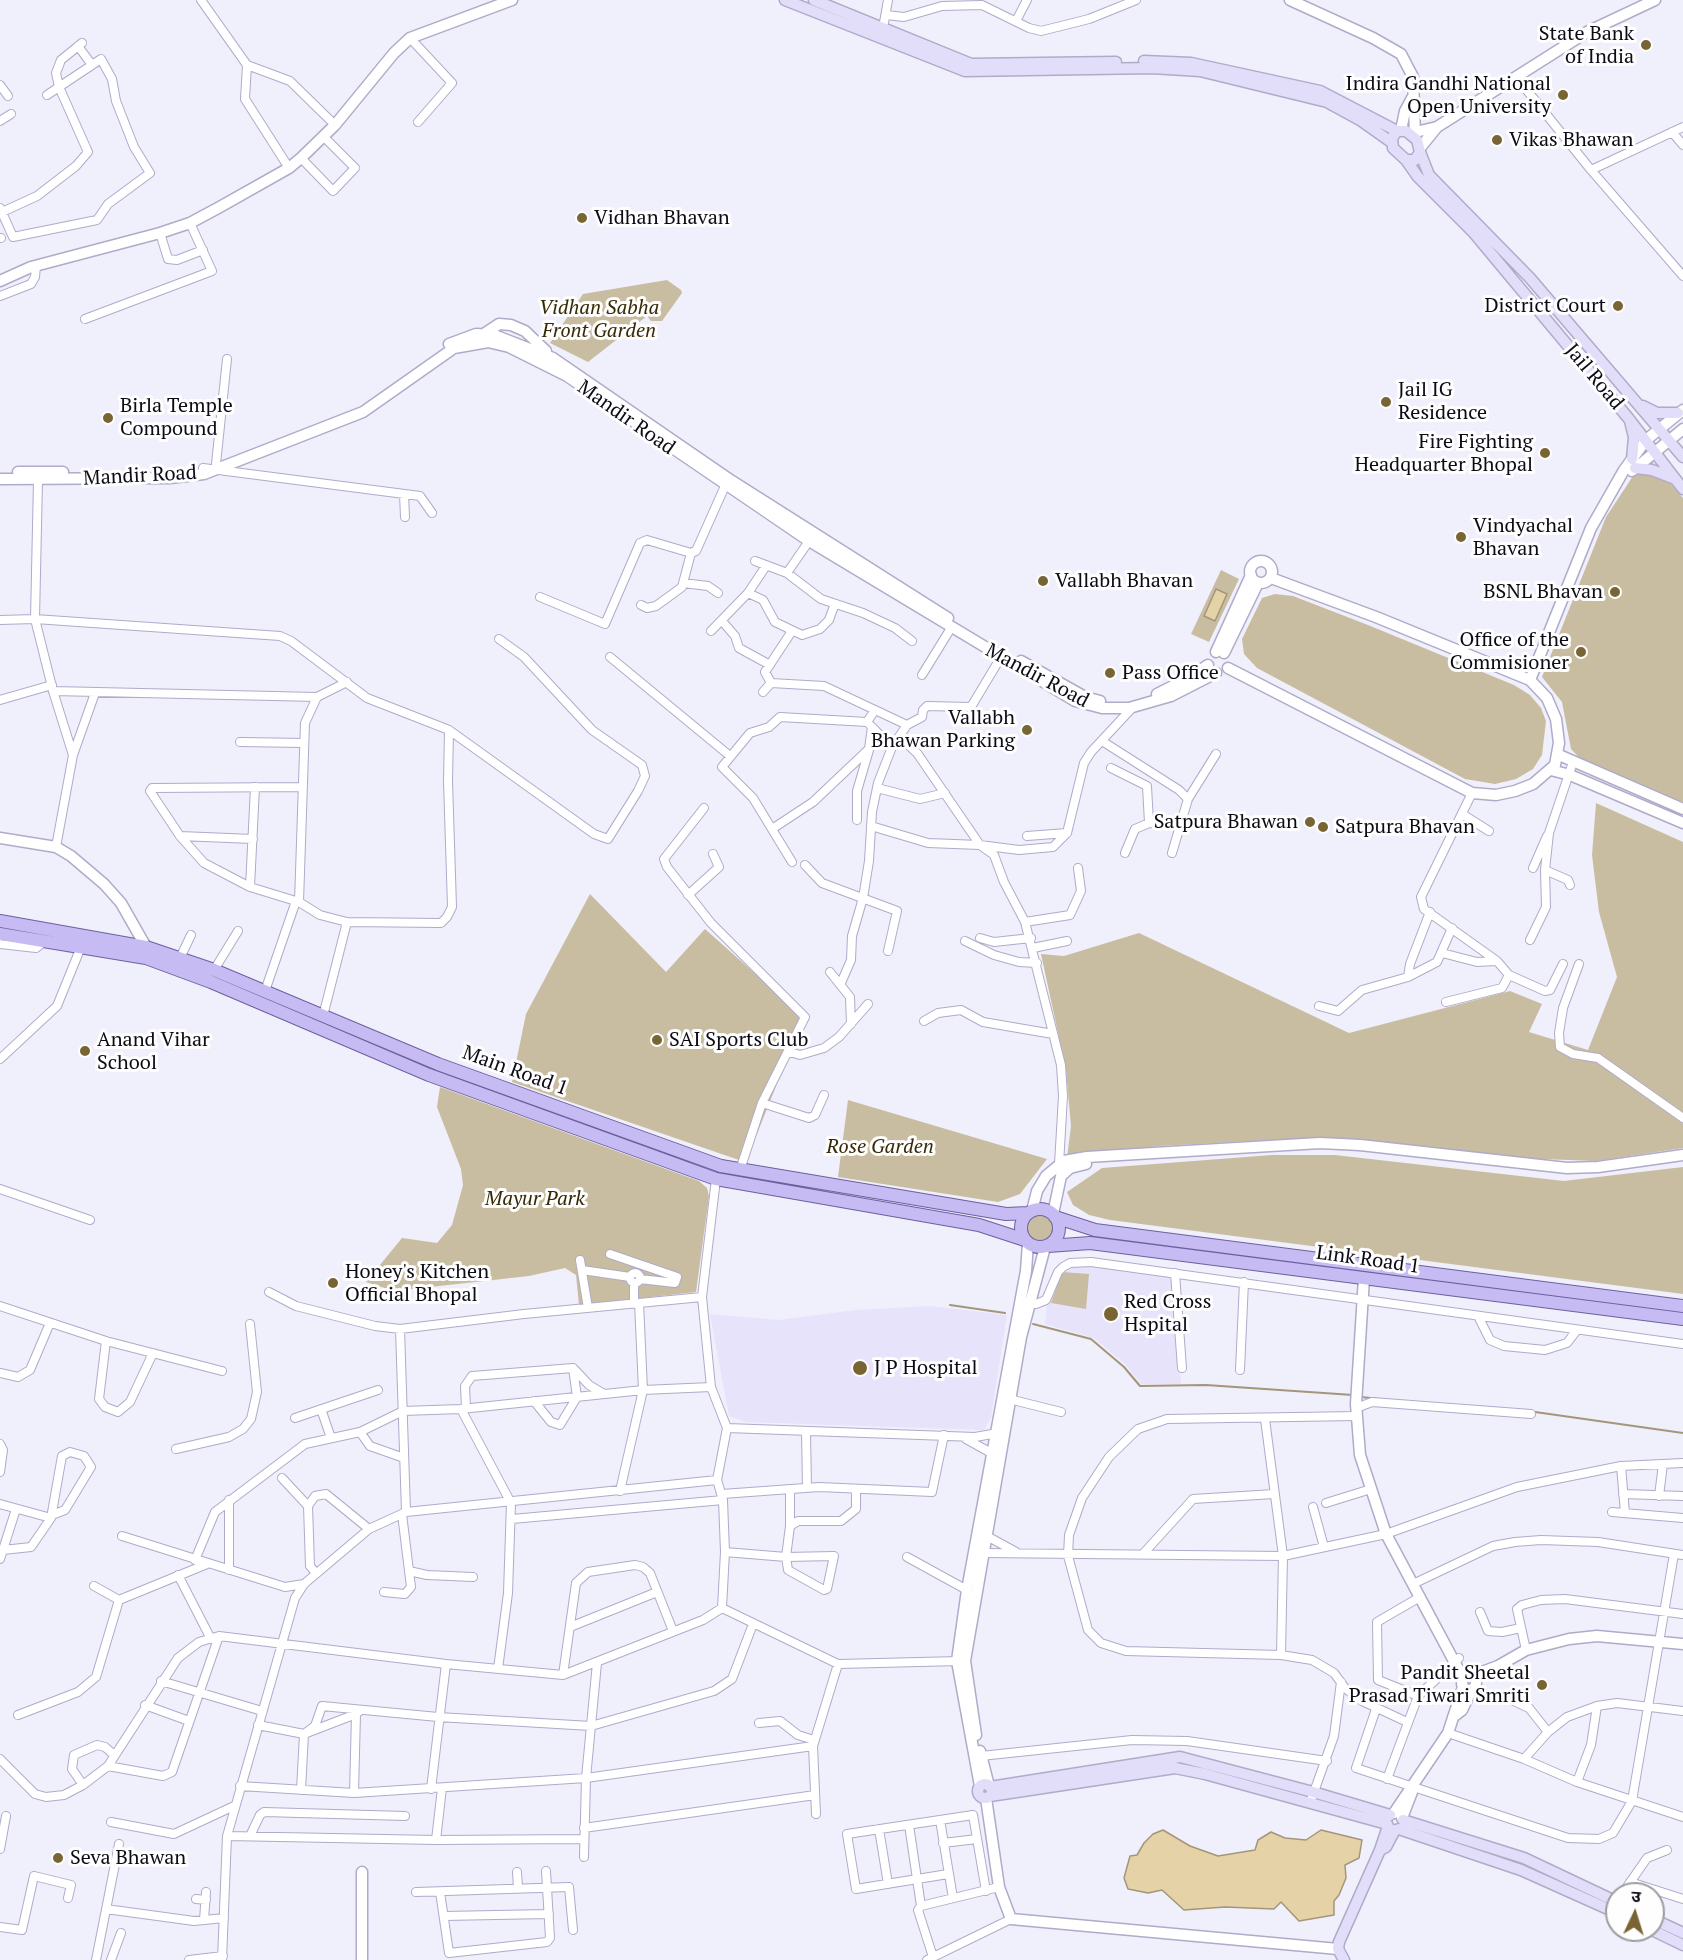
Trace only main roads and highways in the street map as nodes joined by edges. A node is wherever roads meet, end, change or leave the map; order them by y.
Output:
1 (785, 0) edge
2 (814, 0) edge
3 (1408, 133) junction
4 (1391, 142) junction
5 (1420, 150) junction
6 (1406, 160) junction
7 (1640, 405) junction
8 (1681, 412) edge
9 (1629, 419) junction
10 (1683, 457) edge
11 (1674, 478) junction
12 (1683, 489) edge
13 (0, 921) edge
14 (0, 934) edge
15 (414, 1054) junction
16 (405, 1065) junction
17 (1030, 1212) junction
18 (1054, 1215) junction
19 (1026, 1241) junction
20 (1046, 1246) junction
21 (1683, 1306) edge
22 (1683, 1319) edge
23 (1395, 1822) junction
24 (1605, 1901) edge
25 (1665, 1924) edge
26 (1683, 1933) edge
27 (1665, 1936) edge
28 (1683, 1945) edge
29 (1344, 1960) edge

1 - 4 main road, Jail Road
2 - 3 main road
3 - 4 main road
3 - 5 main road, Jail Road
4 - 6 main road, Jail Road
5 - 6 main road
5 - 7 main road, Jail Road
6 - 9 main road, Jail Road
7 - 8 main road
7 - 10 main road, Jail Road
9 - 11 main road, Jail Road
9 - 11 main road
11 - 12 main road, Jail Road
13 - 15 main road, Main Road 1
14 - 16 main road, Main Road 1
15 - 16 main road
15 - 17 main road, Main Road 1
16 - 19 main road, Main Road 1
17 - 18 main road, Link Road 1
17 - 19 main road
18 - 20 main road
18 - 21 main road, Link Road 1
19 - 20 main road, Link Road 1
20 - 22 main road, Link Road 1
23 - 23 main road
23 - 24 main road
23 - 29 main road
25 - 26 main road
27 - 28 main road

